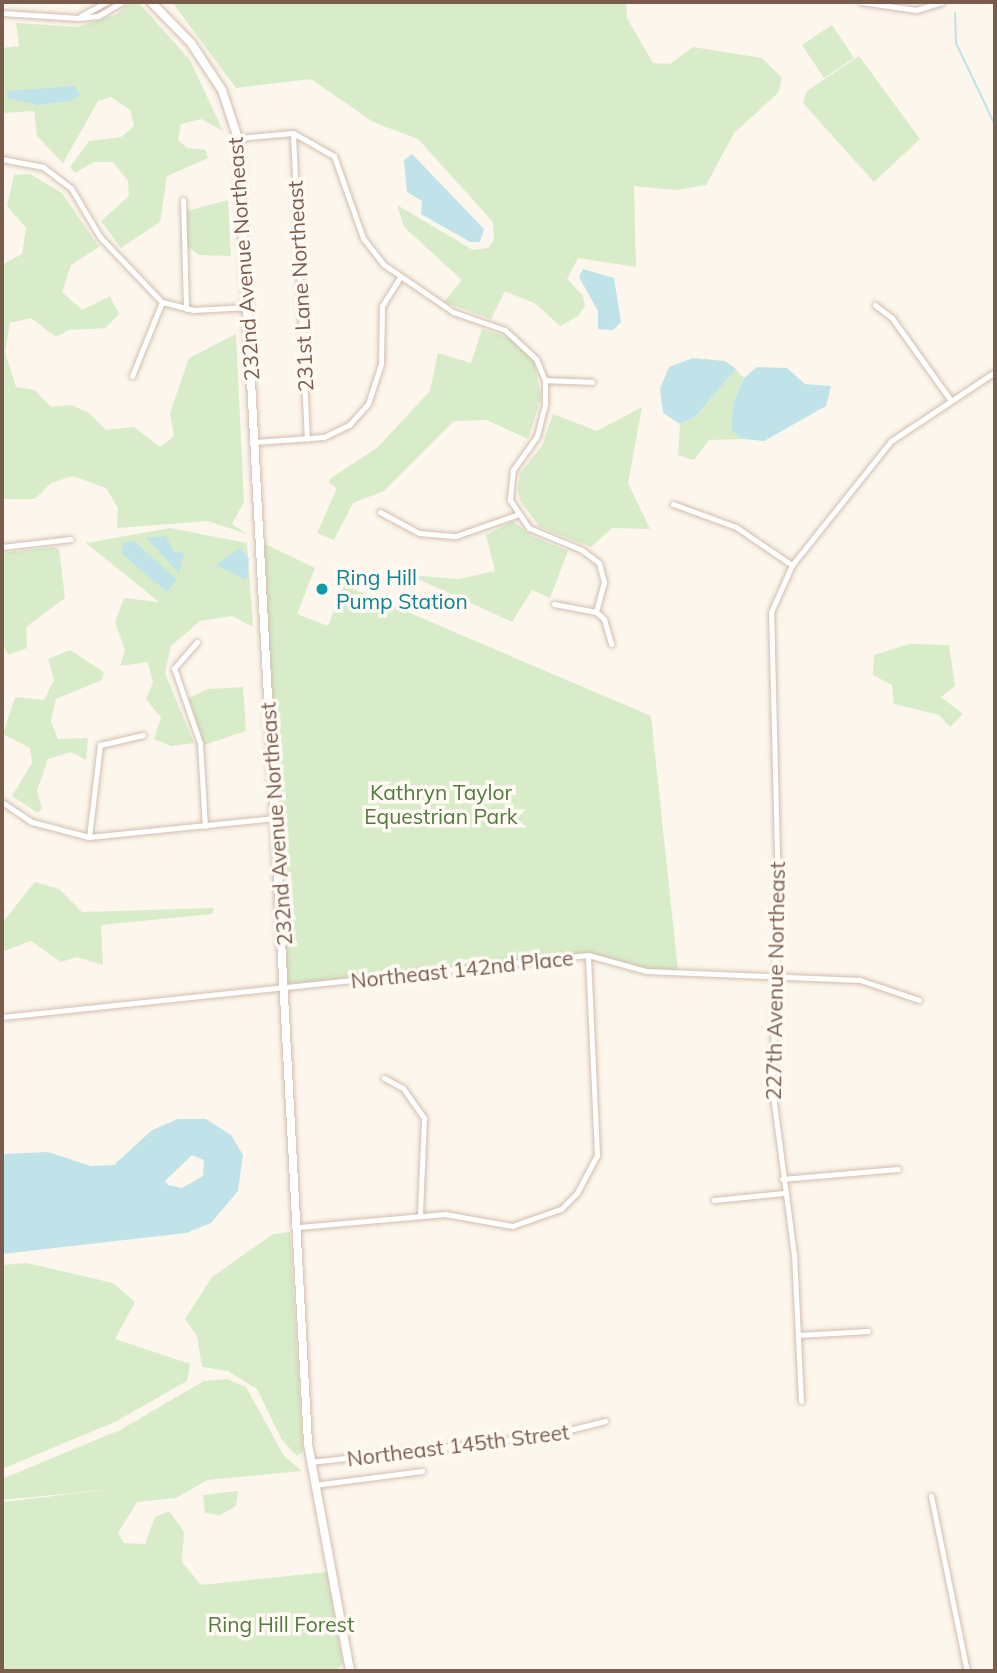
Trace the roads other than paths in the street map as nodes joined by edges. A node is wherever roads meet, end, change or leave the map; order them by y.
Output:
1 (106, 2) edge
2 (122, 2) edge
3 (151, 2) edge
4 (861, 2) edge
5 (942, 2) edge
6 (2, 13) edge
7 (79, 18) junction
8 (293, 133) junction
9 (237, 138) junction
10 (2, 160) edge
11 (183, 200) dead end
12 (399, 279) junction
13 (162, 302) junction
14 (875, 305) dead end
15 (249, 307) junction
16 (186, 309) junction
17 (995, 372) edge
18 (132, 376) dead end
19 (545, 380) junction
20 (592, 382) dead end
21 (948, 398) junction
22 (307, 439) junction
23 (255, 442) junction
24 (673, 504) dead end
25 (380, 512) dead end
26 (516, 515) junction
27 (71, 539) dead end
28 (2, 547) edge
29 (792, 565) junction
30 (554, 604) dead end
31 (596, 612) junction
32 (197, 642) dead end
33 (611, 644) dead end
34 (143, 735) dead end
35 (2, 804) edge
36 (275, 818) junction
37 (205, 826) junction
38 (89, 837) junction
39 (588, 955) junction
40 (773, 973) junction
41 (287, 989) junction
42 (919, 1000) dead end
43 (2, 1017) edge
44 (384, 1078) dead end
45 (898, 1169) dead end
46 (782, 1179) junction
47 (784, 1193) junction
48 (714, 1200) dead end
49 (420, 1215) junction
50 (299, 1227) junction
51 (868, 1331) dead end
52 (798, 1335) junction
53 (801, 1401) dead end
54 (605, 1422) dead end
55 (310, 1462) junction
56 (422, 1471) dead end
57 (314, 1485) junction
58 (931, 1496) dead end
59 (350, 1671) edge
60 (967, 1671) edge

1 - 7 street
2 - 7 street
3 - 9 street, 232nd Avenue Northeast
4 - 5 street
6 - 7 street
8 - 9 street
8 - 12 street
8 - 22 street, 231st Lane Northeast
9 - 15 street, 232nd Avenue Northeast
10 - 13 street
11 - 16 street
12 - 19 street
12 - 22 street
13 - 16 street
13 - 18 street
14 - 21 street
15 - 16 street
15 - 23 street, 232nd Avenue Northeast
17 - 21 street, 227th Avenue Northeast
19 - 20 street
19 - 26 street
21 - 29 street, 227th Avenue Northeast
22 - 23 street
23 - 36 street, 232nd Avenue Northeast
24 - 29 street
25 - 26 street
26 - 31 street
27 - 28 street
29 - 40 street, 227th Avenue Northeast
30 - 31 street
31 - 33 street
32 - 37 street
34 - 38 street
35 - 38 street
36 - 37 street
36 - 41 street, 232nd Avenue Northeast
37 - 38 street
39 - 40 street, Northeast 142nd Place
39 - 41 street, Northeast 142nd Place
39 - 49 street
40 - 42 street, Northeast 142nd Place
40 - 46 street, 227th Avenue Northeast
41 - 43 street, Northeast 142nd Place
41 - 50 street, 232nd Avenue Northeast
44 - 49 street
45 - 46 street
46 - 47 street, 227th Avenue Northeast
47 - 48 street
47 - 52 street, 227th Avenue Northeast
49 - 50 street
50 - 55 street, 232nd Avenue Northeast
51 - 52 street
52 - 53 street, 227th Avenue Northeast
54 - 55 street, Northeast 145th Street
55 - 57 street, 232nd Avenue Northeast
56 - 57 street
57 - 59 street, 232nd Avenue Northeast
58 - 60 street

